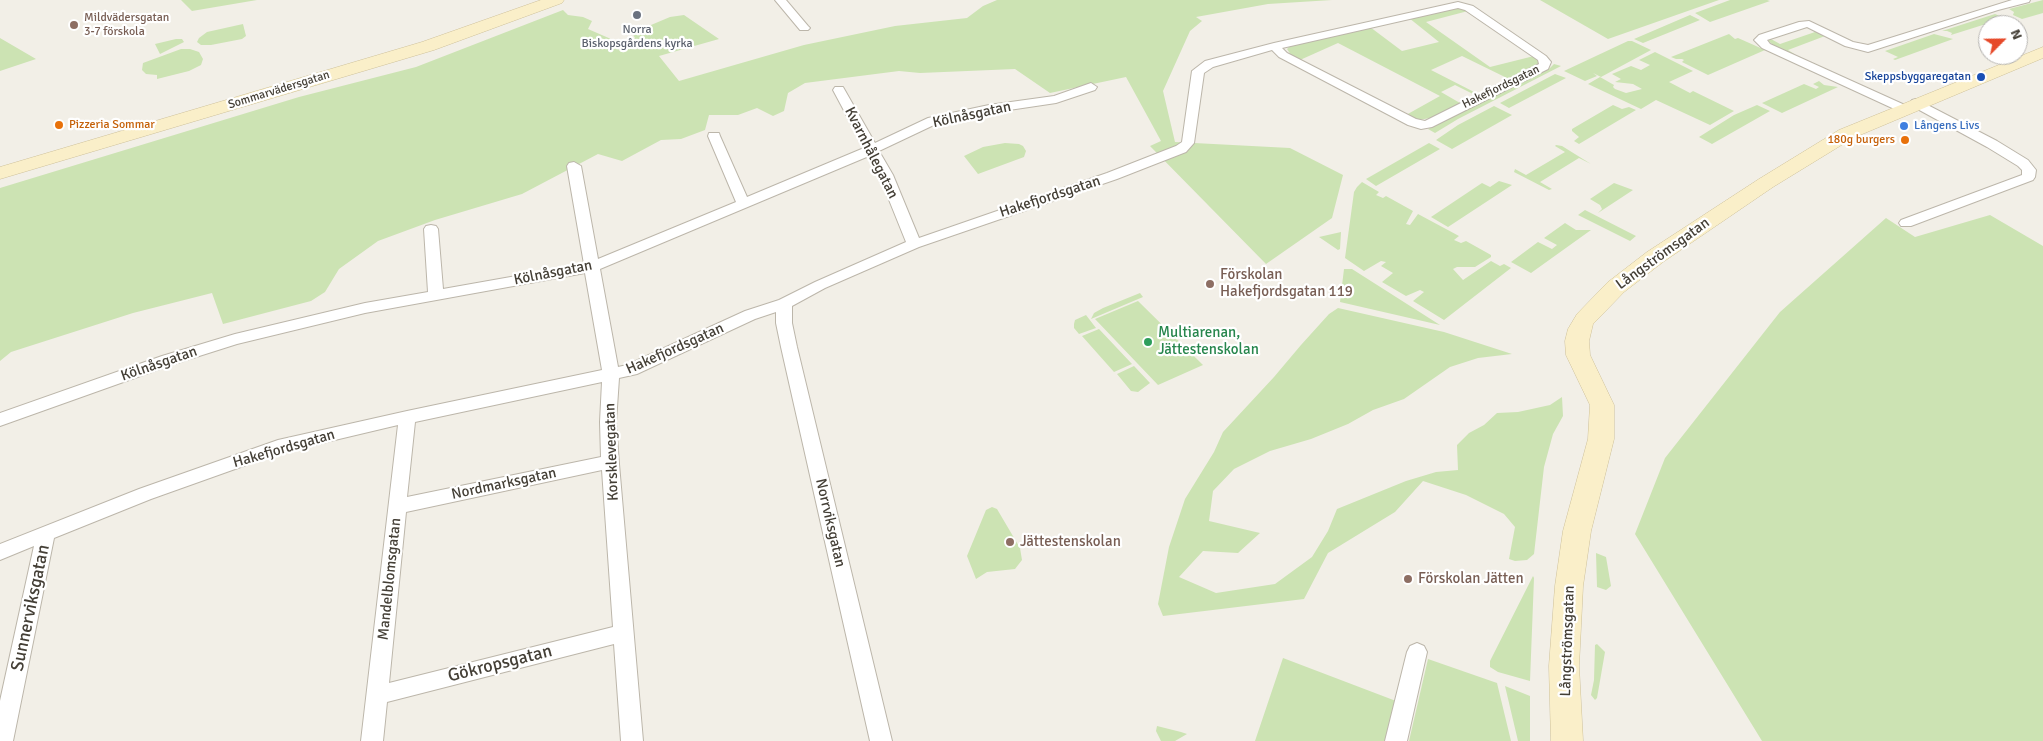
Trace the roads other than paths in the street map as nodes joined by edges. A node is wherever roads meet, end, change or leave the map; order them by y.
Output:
1 (556, 0) edge
2 (780, 0) edge
3 (2024, 0) edge
4 (804, 28) dead end
5 (1274, 46) junction
6 (2043, 52) edge
7 (1092, 87) dead end
8 (838, 90) dead end
9 (1910, 106) junction
10 (714, 136) dead end
11 (873, 149) junction
12 (574, 166) dead end
13 (0, 173) edge
14 (743, 203) junction
15 (1906, 223) dead end
16 (431, 229) dead end
17 (914, 244) junction
18 (592, 267) junction
19 (436, 296) junction
20 (784, 304) junction
21 (611, 376) junction
22 (407, 417) junction
23 (0, 420) edge
24 (610, 462) junction
25 (398, 506) junction
26 (46, 534) junction
27 (0, 552) edge
28 (623, 632) junction
29 (1417, 652) dead end
30 (377, 695) junction
31 (2, 741) edge
32 (372, 741) edge
33 (632, 741) edge
34 (881, 741) edge
35 (1396, 741) edge
36 (1567, 741) edge

1 - 13 street, Sommarvädersgatan
2 - 4 street
3 - 9 street
5 - 5 street, Hakefjordsgatan
5 - 17 street, Hakefjordsgatan
6 - 9 street, Långströmsgatan
7 - 11 street, Kölnåsgatan
8 - 11 street, Kvarnhålegatan
9 - 15 street
9 - 36 street, Långströmsgatan
10 - 14 street
11 - 14 street, Kölnåsgatan
11 - 17 street, Kvarnhålegatan
12 - 18 street, Korsklevegatan
14 - 18 street, Kölnåsgatan
16 - 19 street
17 - 20 street, Hakefjordsgatan
18 - 19 street, Kölnåsgatan
18 - 21 street, Korsklevegatan
19 - 23 street, Kölnåsgatan
20 - 21 street, Hakefjordsgatan
20 - 34 street, Norrviksgatan
21 - 22 street, Hakefjordsgatan
21 - 24 street, Korsklevegatan
22 - 25 street, Mandelblomsgatan
22 - 26 street, Hakefjordsgatan
24 - 25 street, Nordmarksgatan
24 - 28 street, Korsklevegatan
25 - 30 street, Mandelblomsgatan
26 - 27 street, Hakefjordsgatan
26 - 31 street, Sunnerviksgatan
28 - 30 street, Gökropsgatan
28 - 33 street, Korsklevegatan
29 - 35 street
30 - 32 street, Mandelblomsgatan

